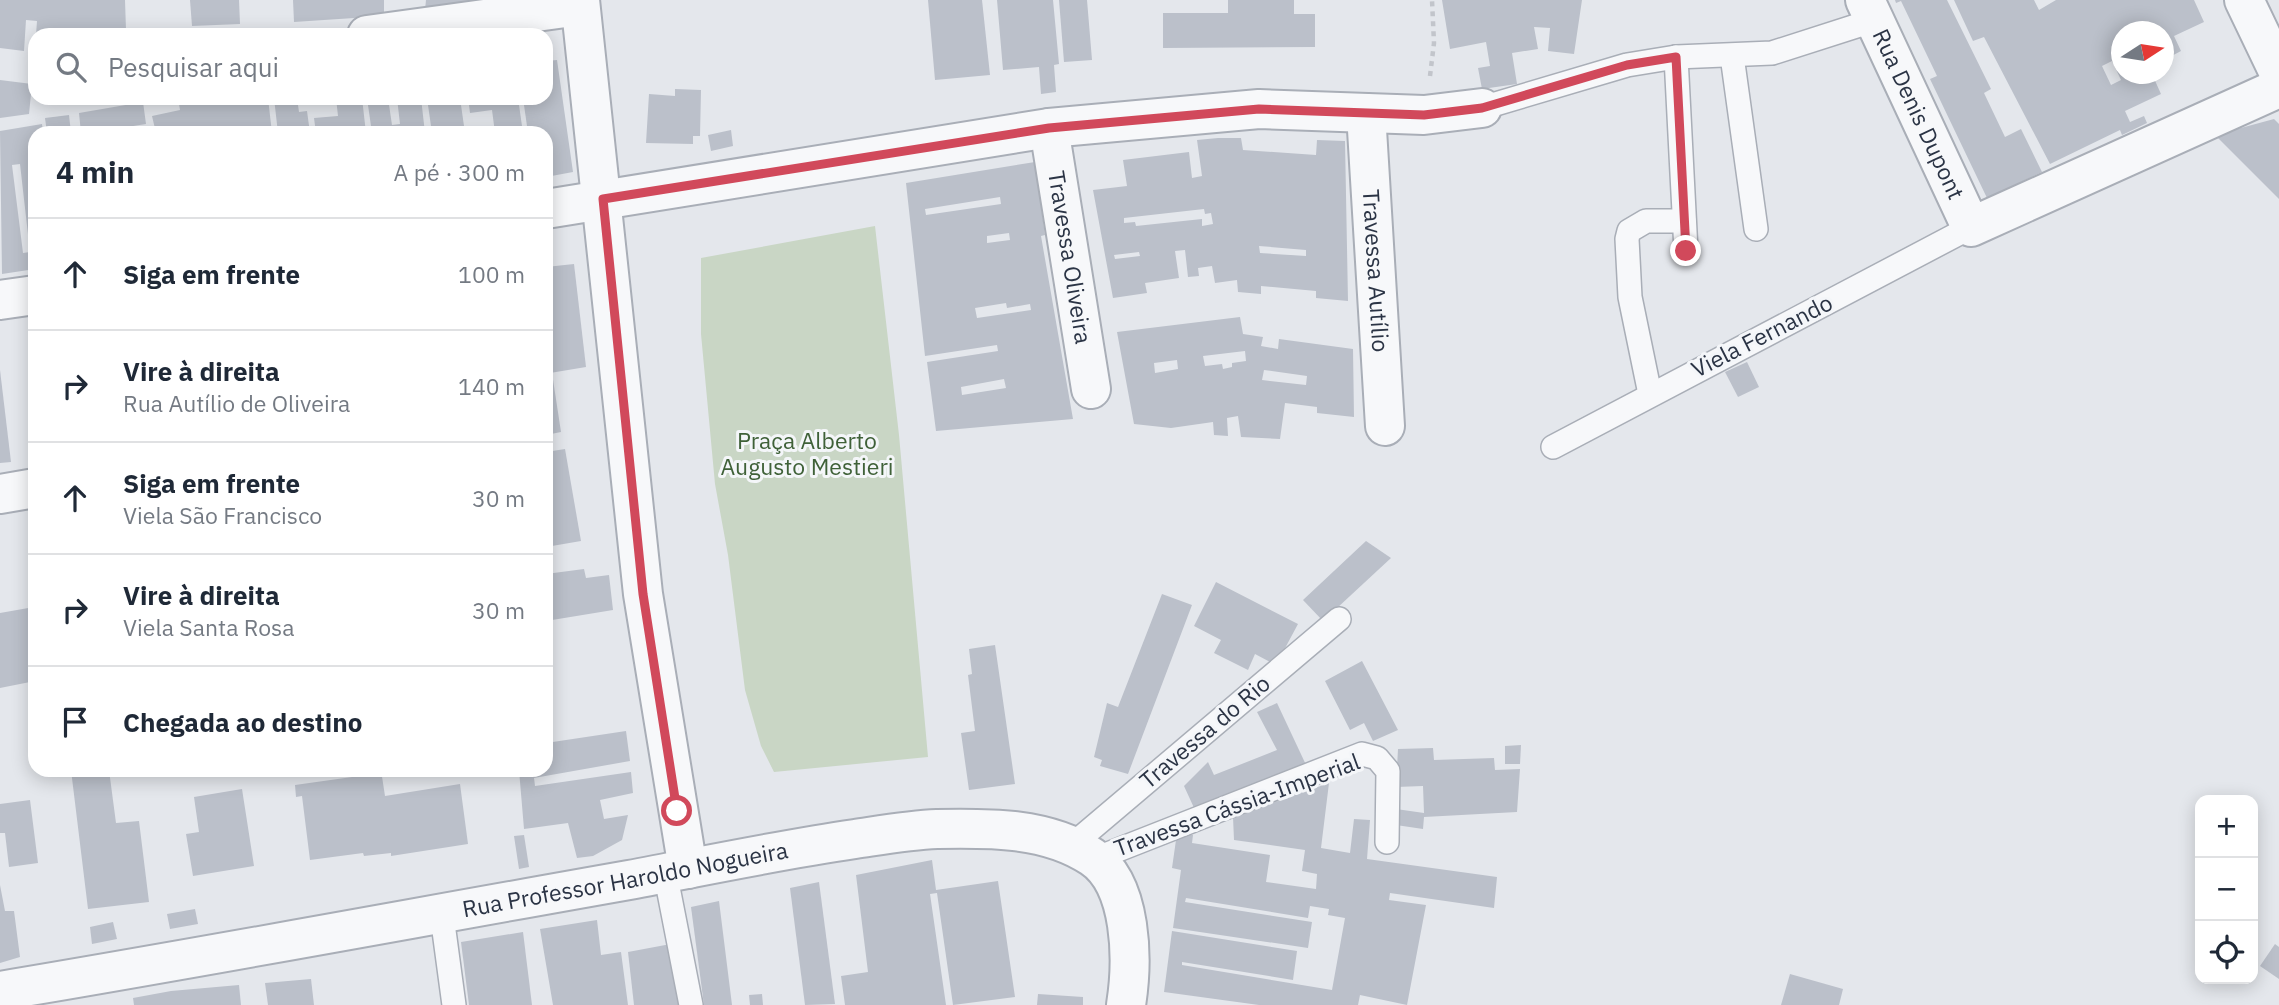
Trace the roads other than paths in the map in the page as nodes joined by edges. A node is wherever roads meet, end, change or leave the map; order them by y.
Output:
1 (2244, 0) edge
2 (580, 3) edge
3 (1870, 10) edge
4 (414, 28) edge
5 (1732, 56) junction
6 (1676, 57) junction
7 (2279, 73) edge
8 (2279, 88) edge
9 (1482, 108) joint
10 (1366, 113) junction
11 (1049, 128) junction
12 (603, 199) junction
13 (553, 208) edge
14 (1684, 221) junction
15 (1971, 227) junction
16 (1756, 229) dead end
17 (1686, 251) dead end
18 (28, 296) edge
19 (0, 300) edge
20 (1091, 389) dead end
21 (1650, 394) junction
22 (1385, 426) dead end
23 (1553, 447) dead end
24 (28, 489) edge
25 (0, 494) edge
26 (1339, 618) dead end
27 (1387, 842) dead end
28 (1083, 852) junction
29 (676, 871) junction
30 (442, 916) junction
31 (0, 991) edge
32 (39, 995) edge
33 (1136, 1003) edge
34 (454, 1005) edge
35 (691, 1005) edge

1 - 7 street
2 - 4 street
2 - 12 street
3 - 5 lane
3 - 15 street, Rua Denis Dupont
5 - 6 lane
5 - 16 lane
6 - 9 lane
6 - 14 lane
8 - 15 street
9 - 10 street
10 - 11 street
10 - 22 street, Travessa Autílio
11 - 12 street
11 - 20 street, Travessa Oliveira
12 - 13 street
12 - 29 street
14 - 17 lane
14 - 21 lane
15 - 21 lane, Viela Fernando
18 - 19 street
21 - 23 lane, Viela Fernando
24 - 25 street
26 - 28 lane, Travessa do Rio
27 - 28 lane, Travessa Cássia-Imperial
28 - 29 street, Rua Professor Haroldo Nogueira
28 - 33 street
29 - 30 street, Rua Professor Haroldo Nogueira
29 - 35 lane
30 - 32 street, Rua Professor Haroldo Nogueira
30 - 34 lane
31 - 32 street, Rua Professor Haroldo Nogueira

